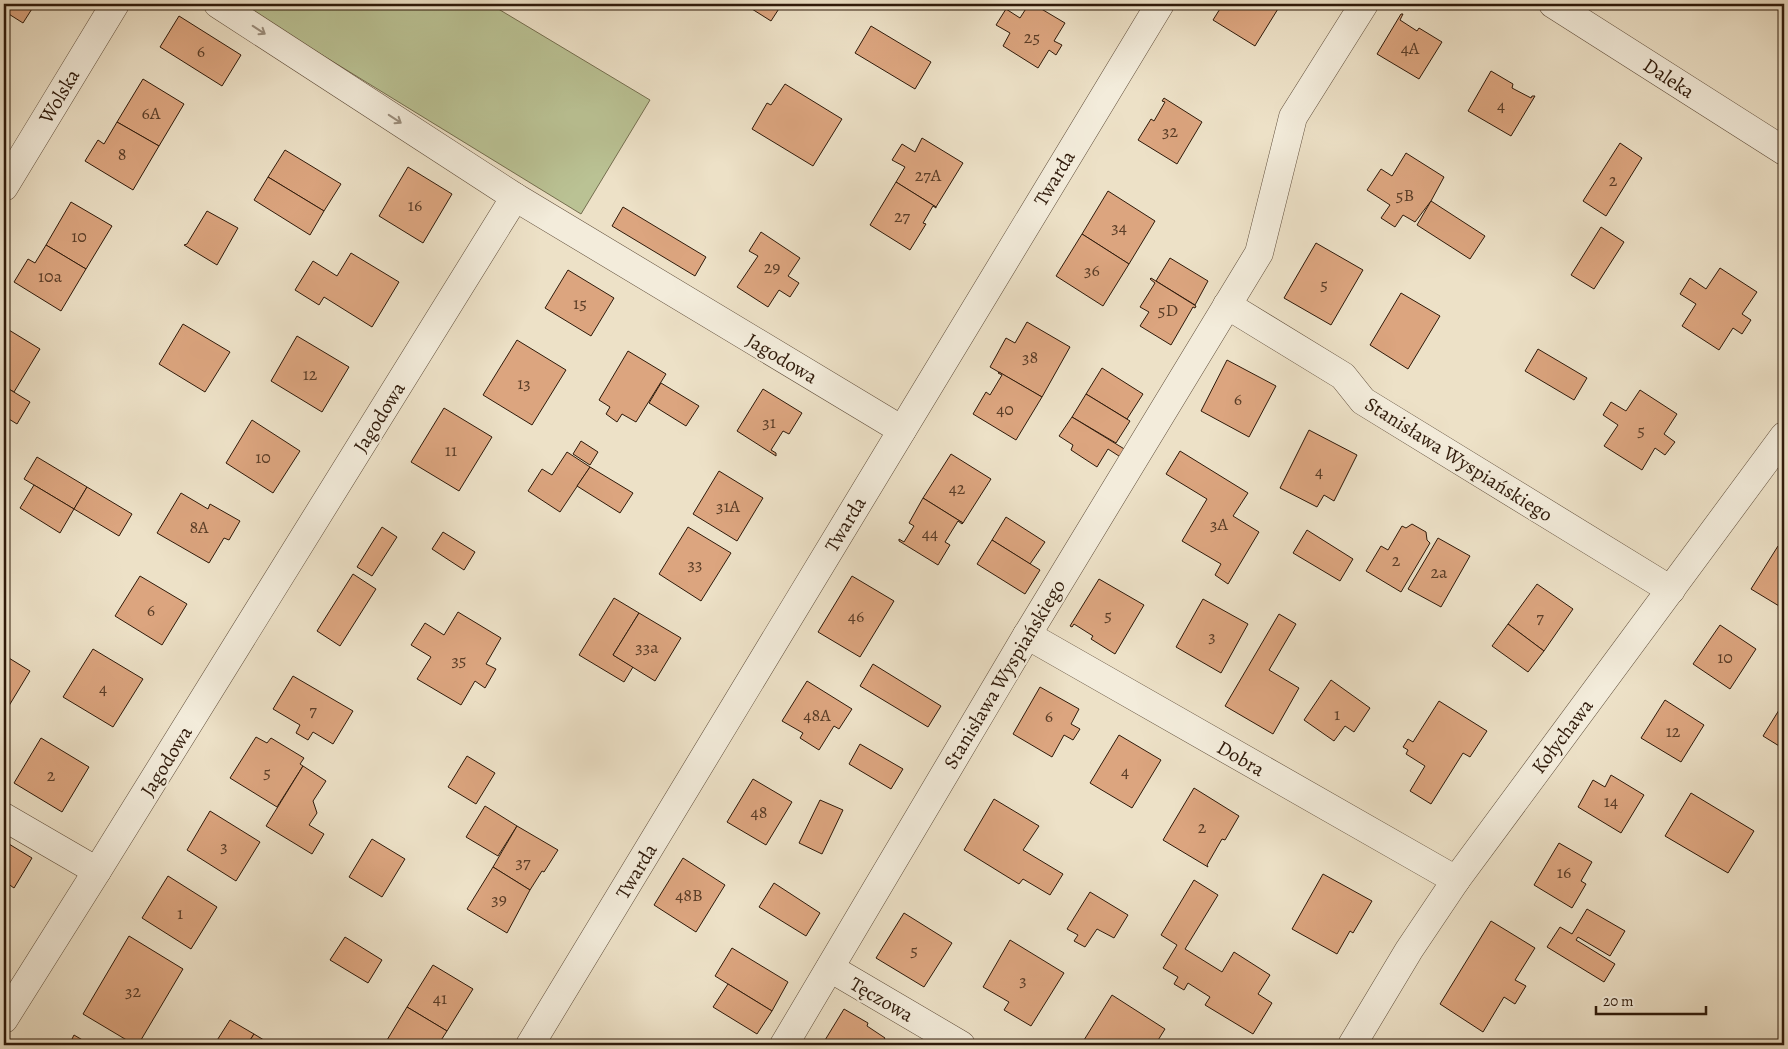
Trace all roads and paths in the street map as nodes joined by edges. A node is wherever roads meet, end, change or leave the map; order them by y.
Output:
1 (115, 4) edge
2 (218, 4) edge
3 (1160, 4) edge
4 (1364, 4) edge
5 (1553, 4) edge
6 (1784, 151) edge
7 (4, 187) edge
8 (515, 197) junction
9 (1227, 306) junction
10 (902, 430) junction
11 (1784, 436) edge
12 (1671, 590) junction
13 (1027, 635) junction
14 (4, 817) edge
15 (97, 871) junction
16 (1456, 880) junction
17 (830, 968) junction
18 (4, 1019) edge
19 (530, 1045) edge
20 (784, 1045) edge
21 (961, 1045) edge
22 (1352, 1045) edge

1 - 7 street, Wolska
2 -> 8 street
3 - 10 street, Twarda
4 - 9 street, Stanisława Wyspiańskiego
5 - 6 street, Daleka
8 - 10 street, Jagodowa
8 - 15 street, Jagodowa
9 - 12 street, Stanisława Wyspiańskiego
9 - 13 street, Stanisława Wyspiańskiego
10 - 19 street, Twarda
11 - 12 street, Kołychawa
12 - 16 street, Kołychawa
13 - 16 street, Dobra
13 - 17 street, Stanisława Wyspiańskiego
14 - 15 street
15 - 18 street, Jagodowa
16 - 22 street, Kołychawa
17 - 20 street, Stanisława Wyspiańskiego
17 - 21 street, Tęczowa

